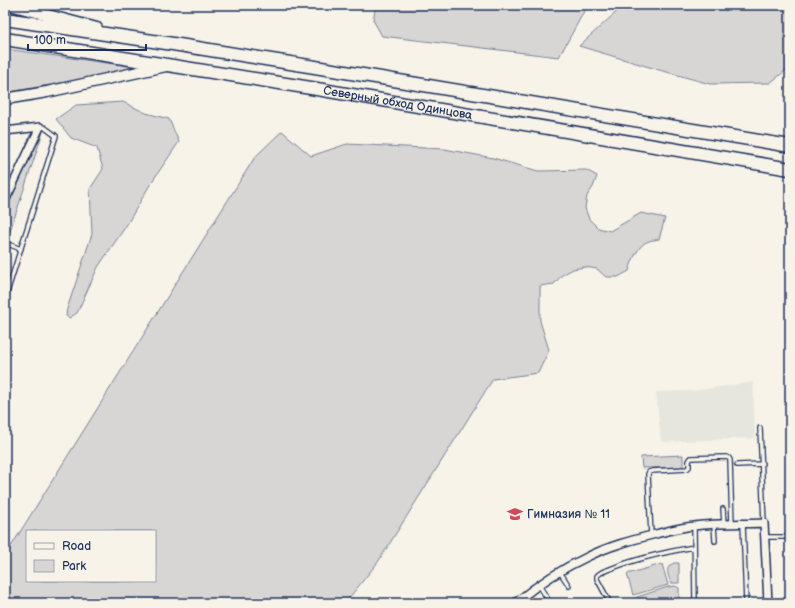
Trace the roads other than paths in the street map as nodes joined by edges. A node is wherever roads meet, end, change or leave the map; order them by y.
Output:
1 (10, 5) edge
2 (5, 19) edge
3 (135, 38) junction
4 (5, 39) edge
5 (170, 66) junction
6 (5, 99) edge
7 (40, 127) junction
8 (5, 131) edge
9 (790, 146) edge
10 (790, 169) edge
11 (5, 201) edge
12 (5, 244) edge
13 (21, 249) junction
14 (5, 299) edge
15 (760, 428) dead end
16 (762, 464) junction
17 (737, 465) dead end
18 (723, 509) dead end
19 (764, 523) junction
20 (714, 524) junction
21 (724, 524) junction
22 (732, 524) junction
23 (743, 524) junction
24 (694, 526) junction
25 (651, 535) junction
26 (765, 537) junction
27 (790, 537) edge
28 (715, 541) dead end
29 (694, 547) junction
30 (560, 572) junction
31 (540, 585) junction
32 (569, 586) dead end
33 (515, 603) edge
34 (550, 603) edge
35 (610, 603) edge
36 (695, 603) edge
37 (746, 603) edge
38 (768, 603) edge

1 - 3 main road
2 - 3 highway, Северный обход Одинцова
3 - 9 highway, Северный обход Одинцова
4 - 5 highway, Северный обход Одинцова
5 - 6 main road
5 - 10 highway, Северный обход Одинцова
7 - 8 street
7 - 11 street
7 - 13 lane
12 - 13 lane
13 - 14 lane
15 - 16 lane
16 - 17 lane
16 - 19 lane
18 - 21 lane
19 - 23 street
19 - 26 street
20 - 21 street
20 - 24 street
20 - 28 lane
21 - 22 street
22 - 23 street
22 - 25 lane
23 - 37 lane
24 - 25 street
24 - 29 lane
25 - 30 street
26 - 27 lane
26 - 38 street
29 - 35 lane
29 - 36 lane
30 - 31 street
30 - 32 lane
31 - 33 street
31 - 34 lane

